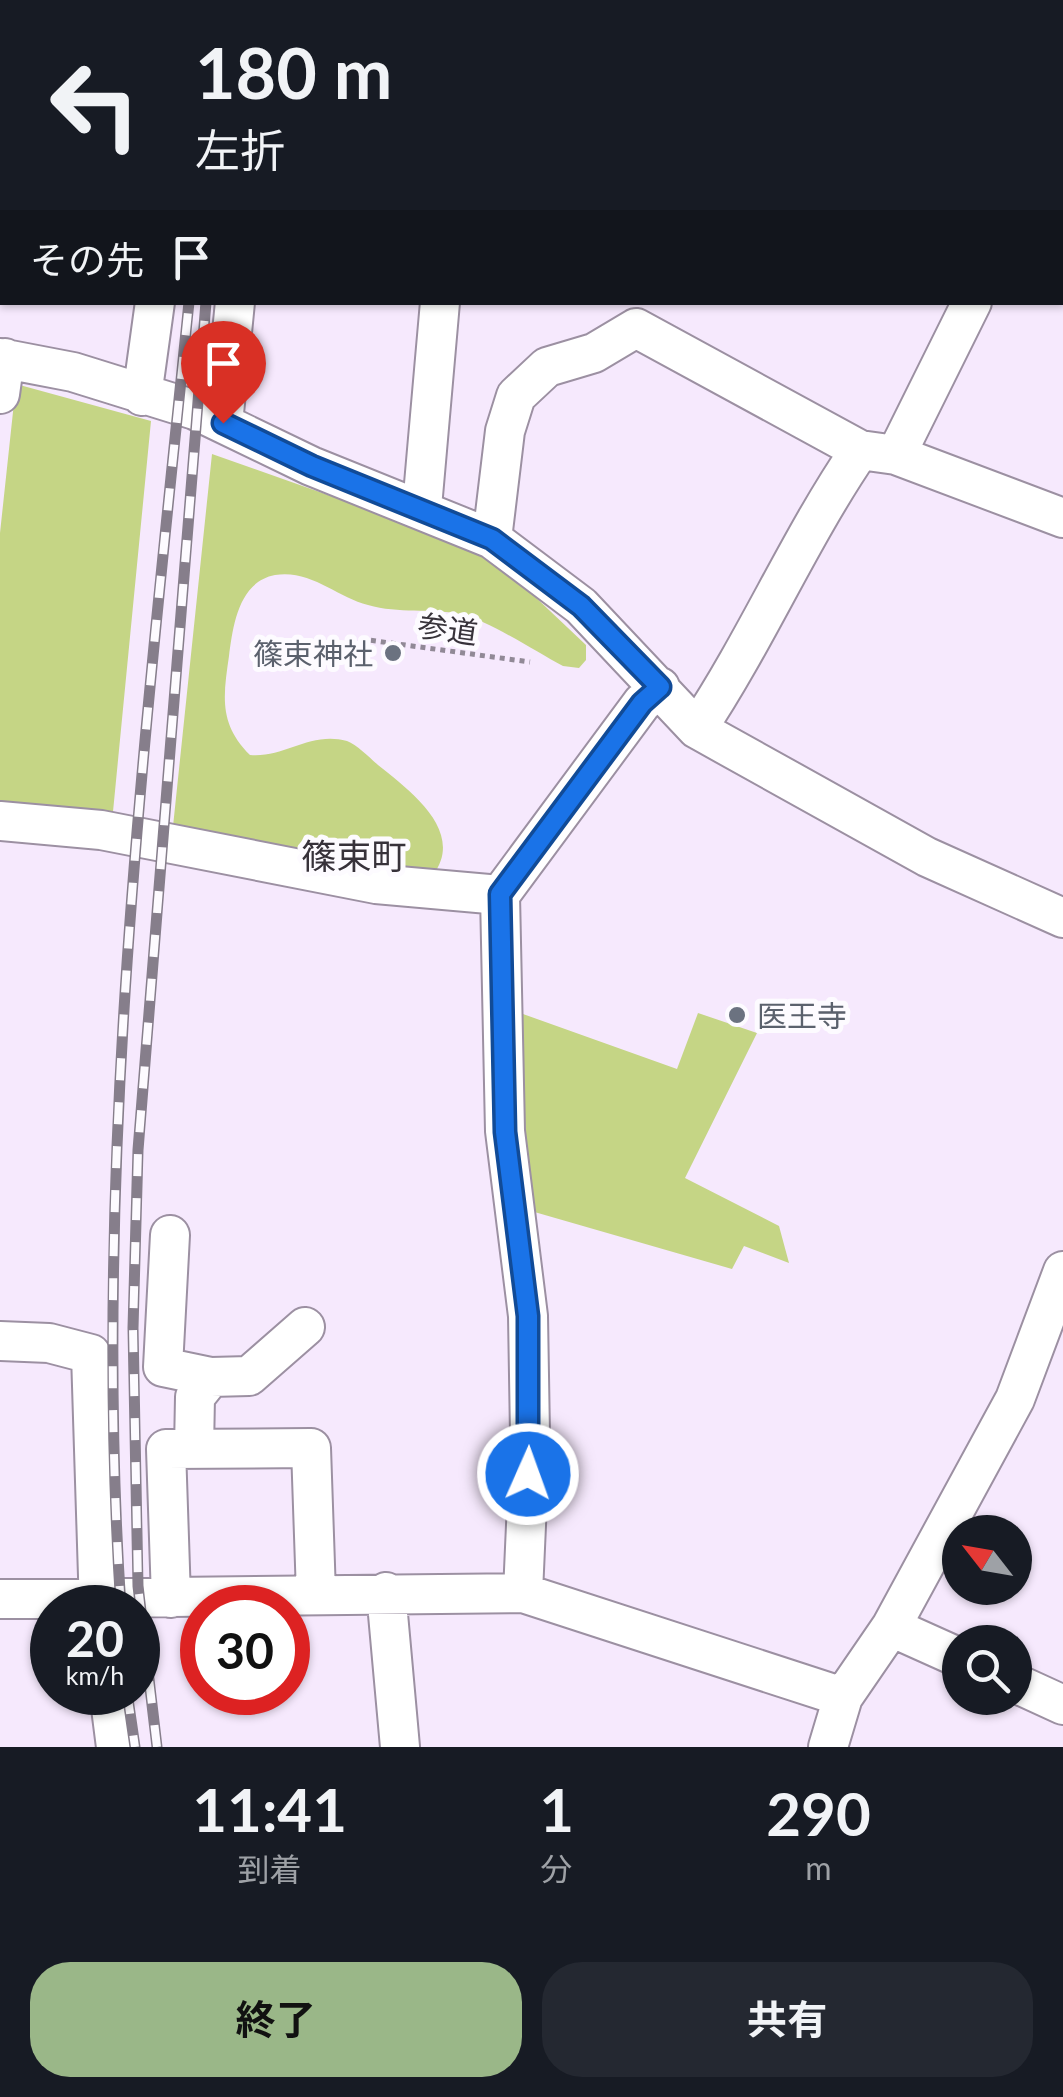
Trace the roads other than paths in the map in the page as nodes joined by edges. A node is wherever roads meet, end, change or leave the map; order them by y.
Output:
1 (155, 305) edge
2 (235, 305) edge
3 (440, 305) edge
4 (970, 305) edge
5 (637, 315) edge
6 (2, 370) edge
7 (142, 396) junction
8 (223, 423) junction
9 (878, 452) junction
10 (422, 507) junction
11 (1063, 518) edge
12 (492, 539) junction
13 (660, 687) junction
14 (697, 729) junction
15 (0, 821) edge
16 (500, 894) junction
17 (1063, 918) edge
18 (170, 1234) dead end
19 (1063, 1271) edge
20 (305, 1327) dead end
21 (0, 1341) edge
22 (211, 1377) junction
23 (194, 1448) junction
24 (98, 1585) edge
25 (386, 1592) junction
26 (523, 1592) junction
27 (316, 1594) junction
28 (171, 1598) junction
29 (160, 1599) edge
30 (0, 1600) edge
31 (30, 1601) edge
32 (890, 1627) junction
33 (942, 1650) edge
34 (1032, 1691) edge
35 (842, 1697) junction
36 (1063, 1705) edge
37 (112, 1715) edge
38 (116, 1747) edge
39 (400, 1747) edge
40 (828, 1747) edge

1 - 7 street
2 - 8 street
3 - 10 street
4 - 9 street
5 - 9 street
5 - 12 street
6 - 7 street
7 - 8 street
8 - 10 street
9 - 11 street
9 - 14 street
10 - 12 street
12 - 13 street
13 - 14 street
13 - 16 street
14 - 17 street
15 - 16 street
16 - 26 street
18 - 22 street
19 - 32 street
20 - 22 street
21 - 24 street
22 - 23 street
23 - 27 street
23 - 28 street
25 - 26 street
25 - 27 street
25 - 39 street
26 - 35 street
27 - 28 street
28 - 29 street
30 - 31 street
32 - 33 street
32 - 35 street
34 - 36 street
35 - 40 street
37 - 38 street

